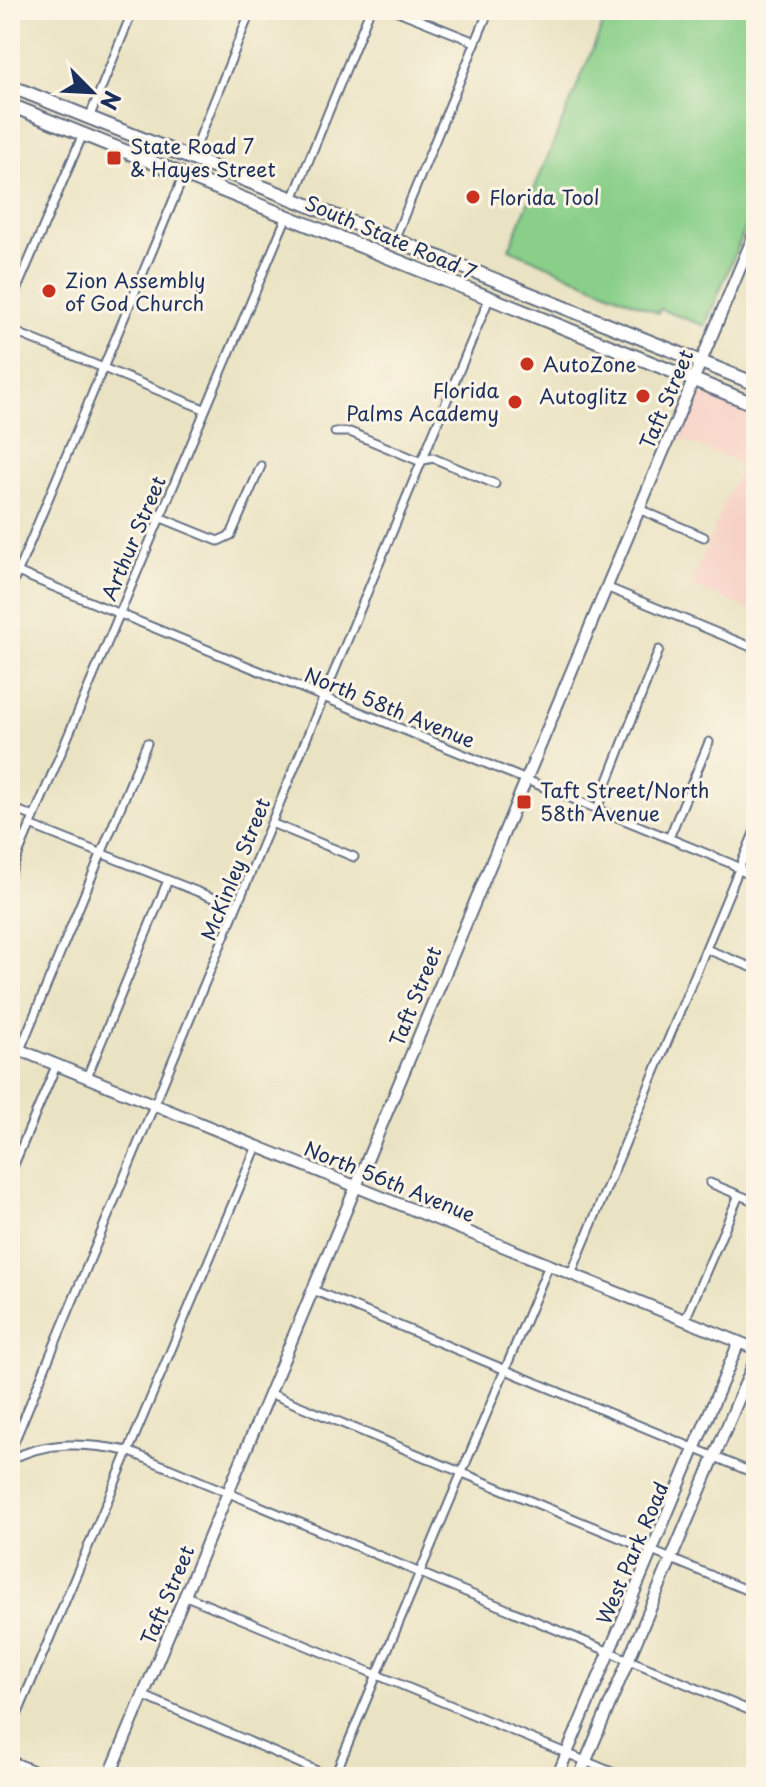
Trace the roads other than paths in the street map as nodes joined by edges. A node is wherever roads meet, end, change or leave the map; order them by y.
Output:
1 (14, 10) edge
2 (133, 10) edge
3 (251, 10) edge
4 (370, 10) edge
5 (395, 10) edge
6 (489, 10) edge
7 (10, 20) edge
8 (475, 42) junction
9 (10, 86) edge
10 (10, 105) edge
11 (89, 118) junction
12 (108, 126) junction
13 (66, 127) junction
14 (83, 134) junction
15 (191, 159) junction
16 (184, 175) junction
17 (293, 199) junction
18 (287, 215) junction
19 (756, 230) edge
20 (394, 240) junction
21 (369, 248) junction
22 (515, 289) junction
23 (489, 299) junction
24 (10, 305) edge
25 (10, 330) edge
26 (701, 361) junction
27 (103, 368) junction
28 (694, 378) junction
29 (756, 384) edge
30 (756, 405) edge
31 (204, 409) junction
32 (335, 432) dead end
33 (419, 461) junction
34 (261, 466) dead end
35 (495, 484) dead end
36 (639, 509) junction
37 (159, 517) junction
38 (704, 537) dead end
39 (14, 571) edge
40 (606, 587) junction
41 (10, 590) edge
42 (119, 614) junction
43 (756, 649) edge
44 (659, 650) dead end
45 (323, 697) junction
46 (709, 742) dead end
47 (147, 743) dead end
48 (524, 779) junction
49 (10, 807) edge
50 (597, 809) junction
51 (32, 821) junction
52 (271, 823) junction
53 (756, 828) edge
54 (669, 838) junction
55 (101, 853) junction
56 (354, 857) dead end
57 (739, 869) junction
58 (10, 874) edge
59 (168, 880) junction
60 (756, 880) edge
61 (236, 907) junction
62 (706, 949) junction
63 (756, 969) edge
64 (15, 1048) edge
65 (56, 1066) junction
66 (87, 1077) junction
67 (156, 1106) junction
68 (257, 1146) junction
69 (10, 1174) edge
70 (710, 1183) dead end
71 (355, 1187) junction
72 (739, 1195) junction
73 (756, 1202) edge
74 (549, 1265) junction
75 (571, 1274) junction
76 (313, 1290) junction
77 (685, 1320) junction
78 (739, 1342) junction
79 (756, 1349) edge
80 (756, 1358) edge
81 (505, 1369) junction
82 (269, 1393) junction
83 (695, 1449) junction
84 (128, 1451) junction
85 (10, 1452) edge
86 (713, 1456) junction
87 (10, 1460) edge
88 (462, 1471) junction
89 (756, 1474) edge
90 (229, 1492) junction
91 (653, 1550) junction
92 (671, 1558) junction
93 (420, 1571) junction
94 (756, 1594) edge
95 (186, 1596) junction
96 (609, 1652) junction
97 (628, 1660) junction
98 (377, 1675) junction
99 (144, 1696) junction
100 (756, 1713) edge
101 (10, 1732) edge
102 (567, 1753) junction
103 (10, 1760) edge
104 (586, 1761) junction
105 (51, 1777) edge
106 (109, 1777) edge
107 (332, 1777) edge
108 (557, 1777) edge
109 (579, 1777) edge
110 (624, 1777) edge

1 - 7 street
2 - 11 street
3 - 15 street
4 - 17 street
5 - 8 street
6 - 8 street
8 - 20 street
9 - 11 main road, South State Road 7
10 - 13 main road, South State Road 7
11 - 12 main road, South State Road 7
11 - 13 main road
12 - 14 main road
12 - 15 main road, South State Road 7
13 - 14 main road, South State Road 7
14 - 16 main road, South State Road 7
14 - 24 street
15 - 17 main road, South State Road 7
16 - 18 main road, South State Road 7
16 - 27 street
17 - 20 main road, South State Road 7
18 - 21 main road, South State Road 7
18 - 31 street, Arthur Street
19 - 26 street, Taft Street
20 - 21 main road
20 - 22 main road, South State Road 7
21 - 23 main road, South State Road 7
22 - 23 main road
22 - 26 main road, South State Road 7
23 - 28 main road, South State Road 7
23 - 33 street, McKinley Street
25 - 27 street
26 - 28 street, Taft Street
26 - 29 main road, South State Road 7
27 - 31 street
27 - 39 street
28 - 30 main road, South State Road 7
28 - 36 street, Taft Street
31 - 37 street, Arthur Street
32 - 33 street
33 - 35 street
33 - 45 street, McKinley Street
34 - 37 street
36 - 38 street
36 - 40 street, Taft Street
37 - 42 street, Arthur Street
39 - 41 street
39 - 42 street, North 58th Avenue
40 - 43 street
40 - 48 street, Taft Street
42 - 45 street, North 58th Avenue
42 - 51 street, Arthur Street
44 - 50 street
45 - 48 street, North 58th Avenue
45 - 52 street, McKinley Street
46 - 54 street
47 - 55 street
48 - 50 street, North 58th Avenue
48 - 71 street, Taft Street
49 - 51 street
50 - 54 street, North 58th Avenue
51 - 55 street
51 - 58 street, Arthur Street
52 - 56 street
52 - 61 street, McKinley Street
53 - 57 street
54 - 57 street, North 58th Avenue
55 - 59 street
55 - 64 street
57 - 60 street, North 58th Avenue
57 - 62 street
59 - 61 street
59 - 66 street
61 - 67 street, McKinley Street
62 - 63 street
62 - 75 street
64 - 65 street, North 56th Avenue
65 - 66 street, North 56th Avenue
65 - 69 street
66 - 67 street, North 56th Avenue
67 - 68 street, North 56th Avenue
67 - 85 street, McKinley Street
68 - 71 street, North 56th Avenue
68 - 84 street
70 - 72 street
71 - 74 street, North 56th Avenue
71 - 76 street, Taft Street
72 - 73 street
72 - 77 street
74 - 75 street, North 56th Avenue
74 - 81 street
75 - 77 street, North 56th Avenue
76 - 81 street
76 - 82 street, Taft Street
77 - 78 street, North 56th Avenue
78 - 79 street, North 56th Avenue
78 - 83 street, West Park Road
80 - 86 street, West Park Road
81 - 83 street
81 - 88 street
82 - 88 street
82 - 90 street, Taft Street
83 - 86 street
83 - 91 street, West Park Road
84 - 87 street
84 - 90 street
84 - 101 street
86 - 89 street
86 - 92 street, West Park Road
88 - 91 street
88 - 93 street
90 - 93 street
90 - 95 street, Taft Street
91 - 92 street
91 - 96 street, West Park Road
92 - 94 street
92 - 97 street, West Park Road
93 - 96 street
93 - 98 street
95 - 98 street
95 - 99 street, Taft Street
96 - 97 street
96 - 102 street, West Park Road
97 - 100 street
97 - 104 street, West Park Road
98 - 102 street
98 - 107 street
99 - 106 street, Taft Street
99 - 107 street
102 - 104 street
102 - 108 street, West Park Road
103 - 105 street
104 - 109 street, West Park Road
104 - 110 street

